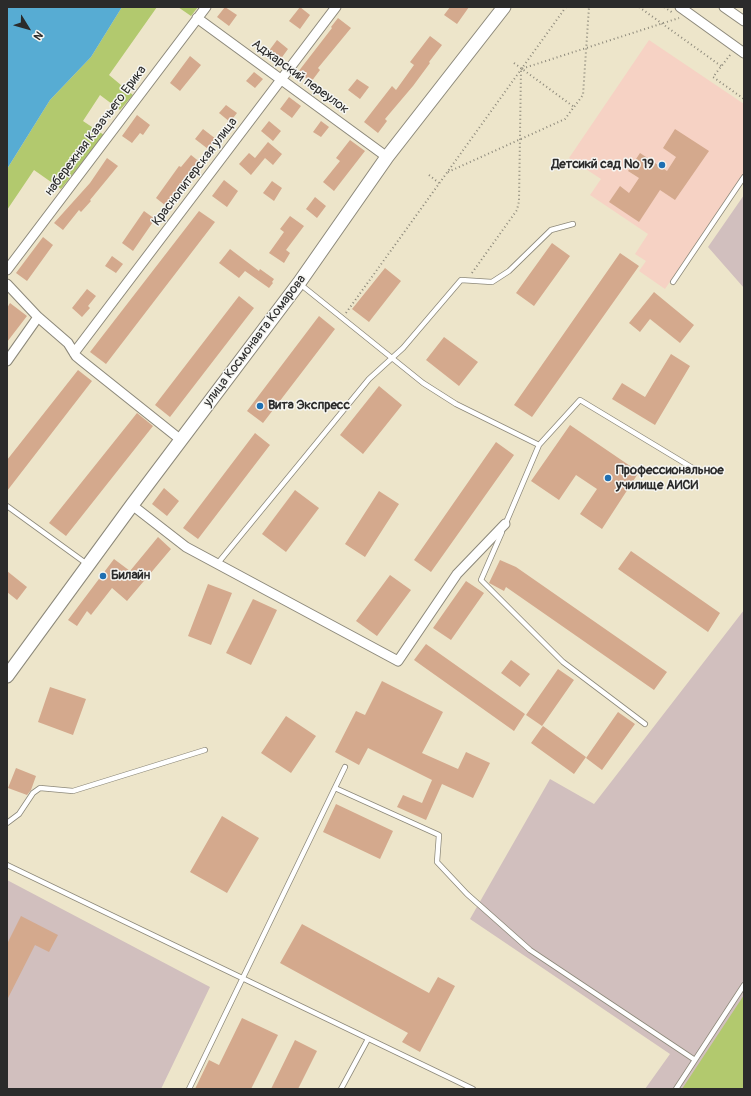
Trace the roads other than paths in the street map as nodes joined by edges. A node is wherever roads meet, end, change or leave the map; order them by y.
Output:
1 (206, 7) edge
2 (336, 7) edge
3 (504, 7) edge
4 (680, 7) edge
5 (724, 7) edge
6 (198, 18) junction
7 (744, 21) edge
8 (744, 53) edge
9 (282, 80) junction
10 (386, 157) junction
11 (744, 177) edge
12 (573, 224) dead end
13 (7, 270) edge
14 (673, 282) dead end
15 (299, 283) junction
16 (7, 285) edge
17 (38, 317) junction
18 (74, 353) junction
19 (392, 357) junction
20 (7, 361) edge
21 (181, 440) junction
22 (539, 445) junction
23 (696, 470) dead end
24 (132, 505) junction
25 (7, 506) edge
26 (505, 524) junction
27 (218, 563) junction
28 (89, 564) junction
29 (7, 676) edge
30 (645, 724) dead end
31 (205, 750) dead end
32 (345, 767) dead end
33 (335, 788) junction
34 (7, 823) edge
35 (7, 864) edge
36 (243, 978) junction
37 (744, 985) edge
38 (368, 1038) junction
39 (695, 1060) junction
40 (189, 1089) edge
41 (341, 1089) edge
42 (473, 1089) edge
43 (676, 1089) edge

1 - 6 street, набережная Казачьего Ерика
2 - 9 street, Краснопитерская улица
3 - 10 main road, улица Космонавта Комарова
4 - 8 street
5 - 7 street
6 - 9 street, Аджарский переулок
6 - 13 street, набережная Казачьего Ерика
9 - 10 street, Аджарский переулок
9 - 18 street, Краснопитерская улица
10 - 15 main road, улица Космонавта Комарова
11 - 14 lane
12 - 19 lane
15 - 19 lane
15 - 21 main road, улица Космонавта Комарова
16 - 17 street
17 - 18 street
17 - 20 street
18 - 21 street
19 - 22 lane
19 - 27 lane
21 - 24 main road, улица Космонавта Комарова
22 - 23 lane
22 - 26 lane
24 - 27 street
24 - 28 main road, улица Космонавта Комарова
25 - 28 lane
26 - 27 street
26 - 30 lane
28 - 29 main road, улица Космонавта Комарова
31 - 34 lane
32 - 33 lane
33 - 36 lane
33 - 39 lane
35 - 36 lane
36 - 38 lane
36 - 40 lane
37 - 39 lane
38 - 41 lane
38 - 42 lane
39 - 43 lane

